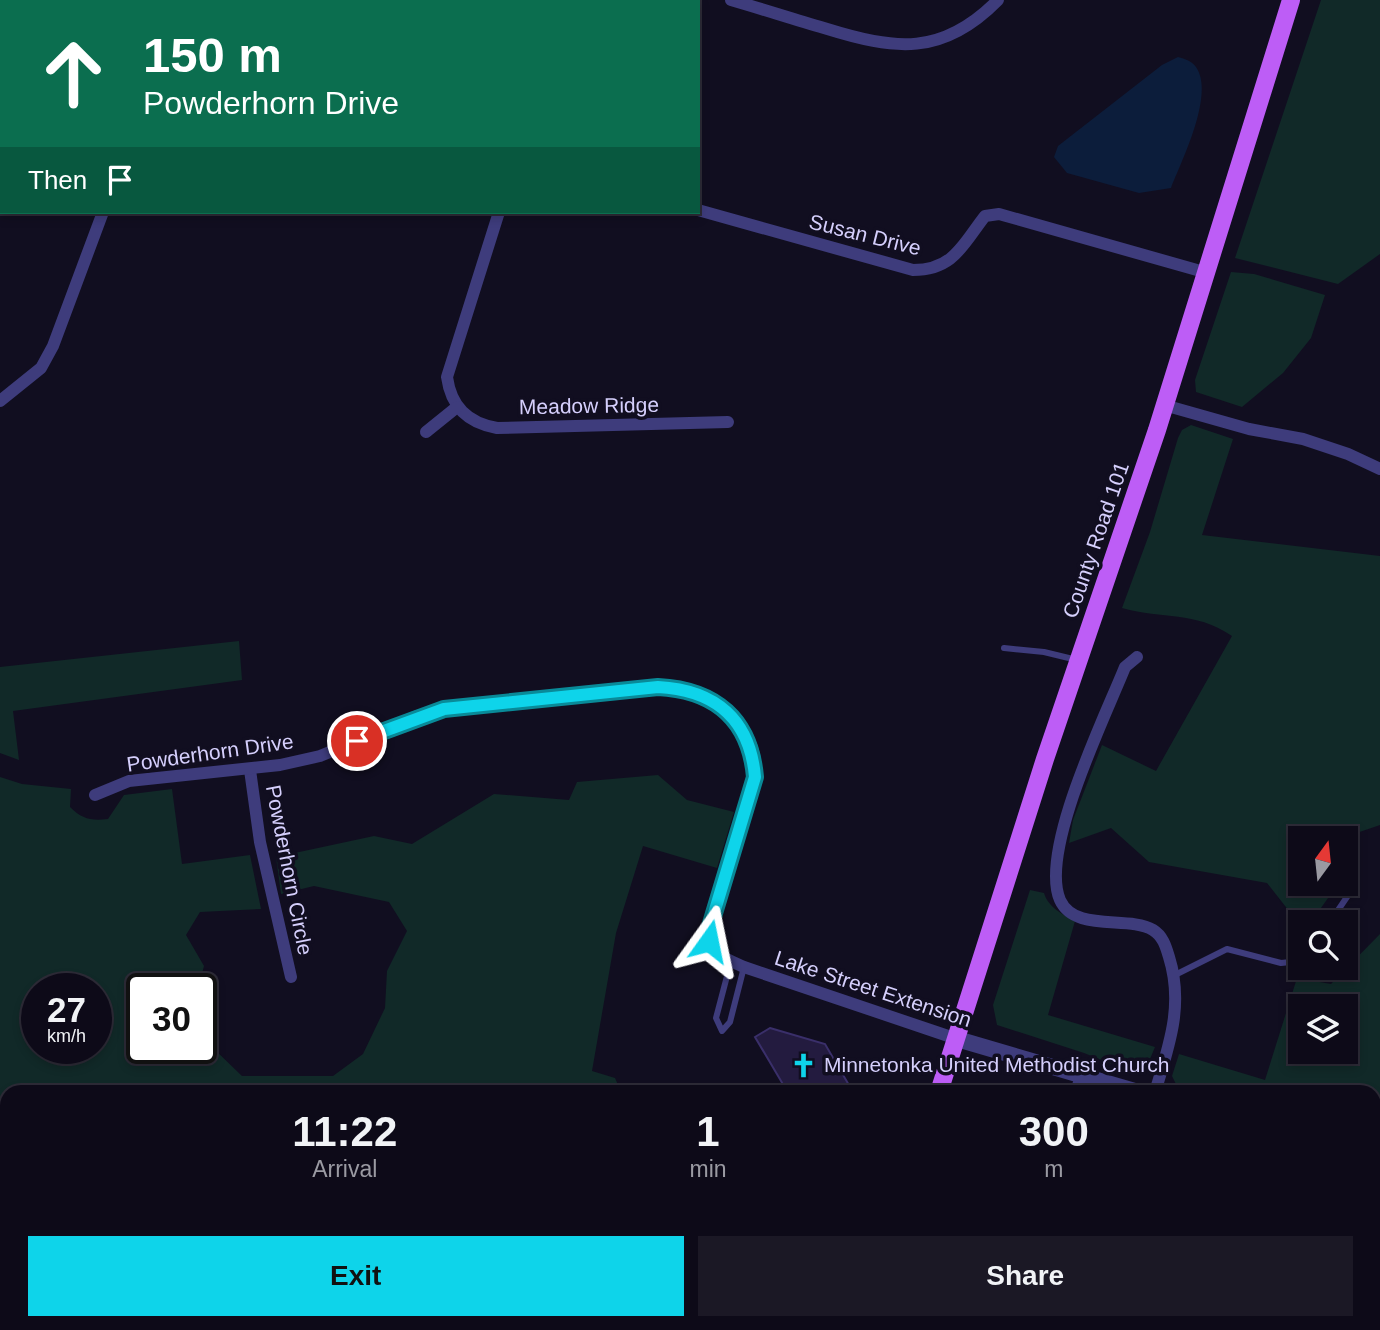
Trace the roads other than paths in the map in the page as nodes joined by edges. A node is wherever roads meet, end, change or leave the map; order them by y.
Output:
1 (731, 0) edge
2 (998, 0) edge
3 (1291, 0) edge
4 (700, 211) edge
5 (102, 214) edge
6 (498, 214) edge
7 (1204, 272) junction
8 (0, 401) edge
9 (1164, 405) junction
10 (457, 407) junction
11 (728, 422) dead end
12 (426, 432) dead end
13 (1380, 469) edge
14 (1004, 648) dead end
15 (1137, 657) dead end
16 (1079, 661) junction
17 (658, 687) joint
18 (250, 770) junction
19 (95, 794) dead end
20 (731, 961) junction
21 (1288, 964) edge
22 (744, 967) junction
23 (1175, 975) junction
24 (291, 977) dead end
25 (957, 1039) junction
26 (1079, 1084) edge
27 (941, 1085) edge
28 (1157, 1085) edge

1 - 2 street
3 - 7 main road, County Road 101
4 - 7 street, Susan Drive
5 - 8 street
6 - 10 street
7 - 9 main road, County Road 101
9 - 13 street
9 - 16 main road, County Road 101
10 - 11 street, Meadow Ridge
10 - 12 street
14 - 16 lane
15 - 23 street
16 - 25 main road, County Road 101
17 - 18 street, Powderhorn Drive
17 - 20 street, Lake Street Extension
18 - 19 street, Powderhorn Drive
18 - 24 street, Powderhorn Circle
20 - 22 street, Lake Street Extension
20 - 22 lane
21 - 23 lane
22 - 25 street, Lake Street Extension
23 - 28 street
25 - 26 street, Lake Street Extension
25 - 27 main road, County Road 101

